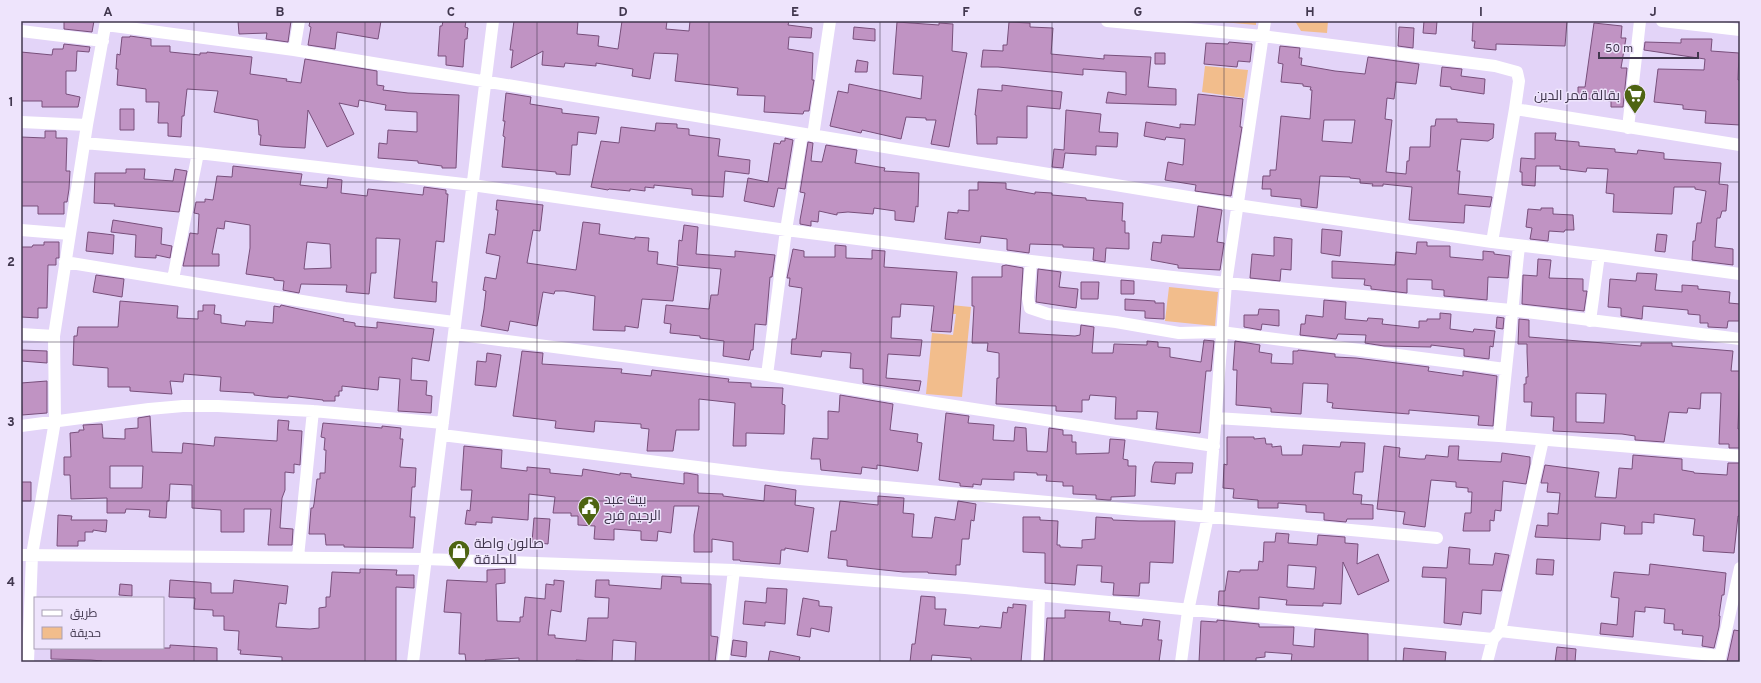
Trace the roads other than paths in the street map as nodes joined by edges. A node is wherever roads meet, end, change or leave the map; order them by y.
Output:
1 (299, 21) edge
2 (493, 21) edge
3 (830, 21) edge
4 (1107, 21) edge
5 (1265, 21) edge
6 (1640, 21) edge
7 (1662, 21) edge
8 (106, 23) edge
9 (24, 28) edge
10 (1740, 30) edge
11 (1262, 36) junction
12 (103, 41) junction
13 (294, 50) junction
14 (484, 81) junction
15 (1515, 109) junction
16 (21, 122) edge
17 (87, 125) junction
18 (1628, 128) junction
19 (808, 135) junction
20 (84, 143) junction
21 (1740, 145) edge
22 (198, 153) junction
23 (472, 185) junction
24 (1237, 205) junction
25 (21, 230) edge
26 (786, 230) junction
27 (70, 234) junction
28 (1492, 242) junction
29 (1519, 246) junction
30 (1599, 255) junction
31 (65, 262) junction
32 (1031, 262) junction
33 (1740, 274) edge
34 (173, 279) junction
35 (1226, 283) junction
36 (1511, 310) junction
37 (1590, 320) junction
38 (454, 328) junction
39 (1221, 332) junction
40 (21, 334) edge
41 (54, 336) junction
42 (1740, 339) edge
43 (1505, 369) junction
44 (768, 375) junction
45 (313, 411) junction
46 (1216, 418) junction
47 (55, 421) junction
48 (21, 426) edge
49 (443, 429) junction
50 (1499, 436) junction
51 (1543, 440) junction
52 (1214, 446) junction
53 (1740, 456) edge
54 (1208, 516) junction
55 (1438, 538) dead end
56 (27, 555) edge
57 (298, 557) junction
58 (425, 559) junction
59 (1740, 568) edge
60 (734, 570) junction
61 (1039, 596) junction
62 (1188, 611) junction
63 (25, 620) edge
64 (1496, 635) junction
65 (1720, 659) edge
66 (28, 662) edge
67 (414, 662) edge
68 (723, 662) edge
69 (1037, 662) edge
70 (1181, 662) edge
71 (1487, 662) edge

1 - 13 street
2 - 14 street
3 - 19 street
4 - 11 street
5 - 11 street
6 - 18 street
7 - 10 street
8 - 12 street
8 - 13 street
9 - 12 street
11 - 15 street
11 - 24 street
12 - 17 street
13 - 14 street
14 - 19 street
14 - 23 street
15 - 18 street
15 - 28 street
16 - 17 street
17 - 20 street
18 - 21 street
19 - 24 street
19 - 26 street
20 - 22 street
20 - 27 street
22 - 23 street
22 - 34 street
23 - 26 street
23 - 38 street
24 - 28 street
24 - 35 street
25 - 27 street
26 - 32 street
26 - 44 street
27 - 31 street
28 - 29 street
29 - 30 street
29 - 36 street
30 - 33 street
30 - 37 street
31 - 34 street
31 - 41 street
32 - 35 street
32 - 39 street
34 - 38 street
35 - 36 street
35 - 39 street
36 - 37 street
36 - 43 street
37 - 42 street
38 - 44 street
38 - 49 street
39 - 43 street
39 - 46 street
40 - 41 street
41 - 47 street
43 - 50 street
44 - 52 street
45 - 47 street
45 - 49 street
45 - 57 street
46 - 50 street
46 - 52 street
47 - 48 street
47 - 56 street
49 - 54 street
49 - 58 street
50 - 51 street
51 - 53 street
51 - 64 street
52 - 54 street
54 - 55 street
54 - 62 street
56 - 57 street
56 - 63 street
57 - 58 street
58 - 60 street
58 - 67 street
59 - 65 street
60 - 61 street
60 - 68 street
61 - 62 street
61 - 69 street
62 - 64 street
62 - 70 street
63 - 66 street
64 - 65 street
64 - 71 street

